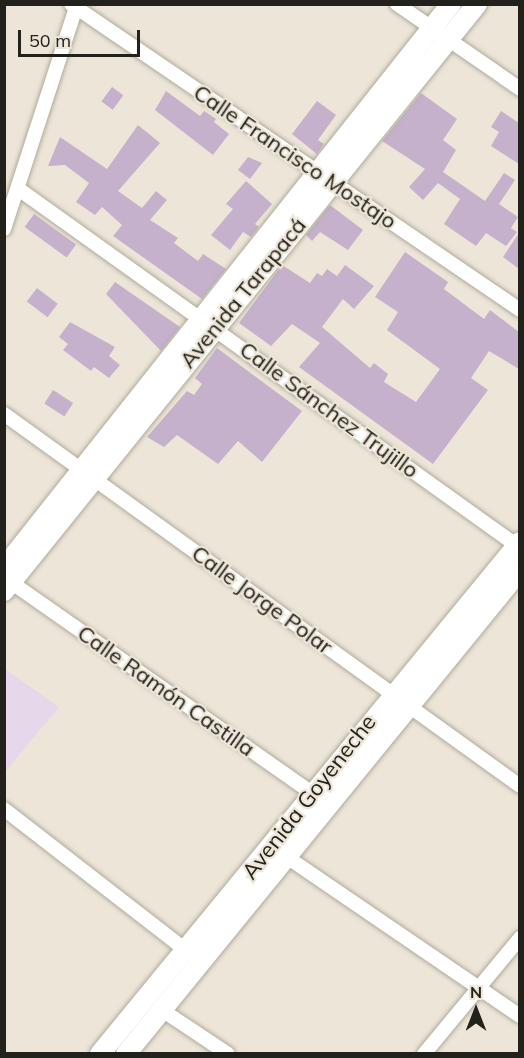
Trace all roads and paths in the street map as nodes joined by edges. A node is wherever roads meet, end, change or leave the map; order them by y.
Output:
1 (397, 4) edge
2 (451, 4) edge
3 (477, 4) edge
4 (74, 6) edge
5 (431, 28) junction
6 (447, 39) junction
7 (519, 89) edge
8 (325, 178) junction
9 (20, 190) junction
10 (4, 229) edge
11 (519, 310) edge
12 (209, 323) junction
13 (4, 414) edge
14 (87, 473) junction
15 (518, 545) edge
16 (519, 570) edge
17 (6, 580) edge
18 (391, 693) junction
19 (409, 705) junction
20 (519, 786) edge
21 (311, 792) junction
22 (328, 804) junction
23 (4, 809) edge
24 (270, 846) junction
25 (287, 857) junction
26 (519, 938) edge
27 (193, 956) junction
28 (479, 988) junction
29 (162, 1010) junction
30 (519, 1016) edge
31 (100, 1053) edge
32 (126, 1053) edge
33 (228, 1053) edge
34 (424, 1053) edge

1 - 5 street
2 - 5 main road, Avenida Tarapacá
3 - 6 main road, Avenida Tarapacá
4 - 8 street, Calle Francisco Mostajo
4 - 9 street
5 - 6 street
5 - 8 main road, Avenida Tarapacá
6 - 7 street
6 - 8 main road, Avenida Tarapacá
8 - 11 street, Calle Francisco Mostajo
8 - 12 main road, Avenida Tarapacá
9 - 10 street
9 - 12 street, Calle Sánchez Trujillo
12 - 14 main road, Avenida Tarapacá
12 - 15 street, Calle Sánchez Trujillo
13 - 14 street, Calle Jorge Polar
14 - 17 main road, Avenida Tarapacá
14 - 18 street, Calle Jorge Polar
15 - 18 main road, Avenida Goyeneche
16 - 19 main road, Avenida Goyeneche
17 - 21 street, Calle Ramón Castilla
18 - 19 street, Calle Jorge Polar
18 - 21 main road, Avenida Goyeneche
19 - 20 street, Calle Jorge Polar
19 - 22 main road, Avenida Goyeneche
21 - 22 street, Calle Ramón Castilla
21 - 24 main road, Avenida Goyeneche
22 - 25 main road, Avenida Goyeneche
23 - 27 street
24 - 25 street
24 - 27 main road, Avenida Goyeneche
25 - 27 main road, Avenida Goyeneche
25 - 28 street
26 - 28 street
27 - 29 main road, Avenida Goyeneche
27 - 31 main road, Avenida Goyeneche
28 - 30 street
28 - 34 street
29 - 32 main road, Avenida Goyeneche
29 - 33 street

